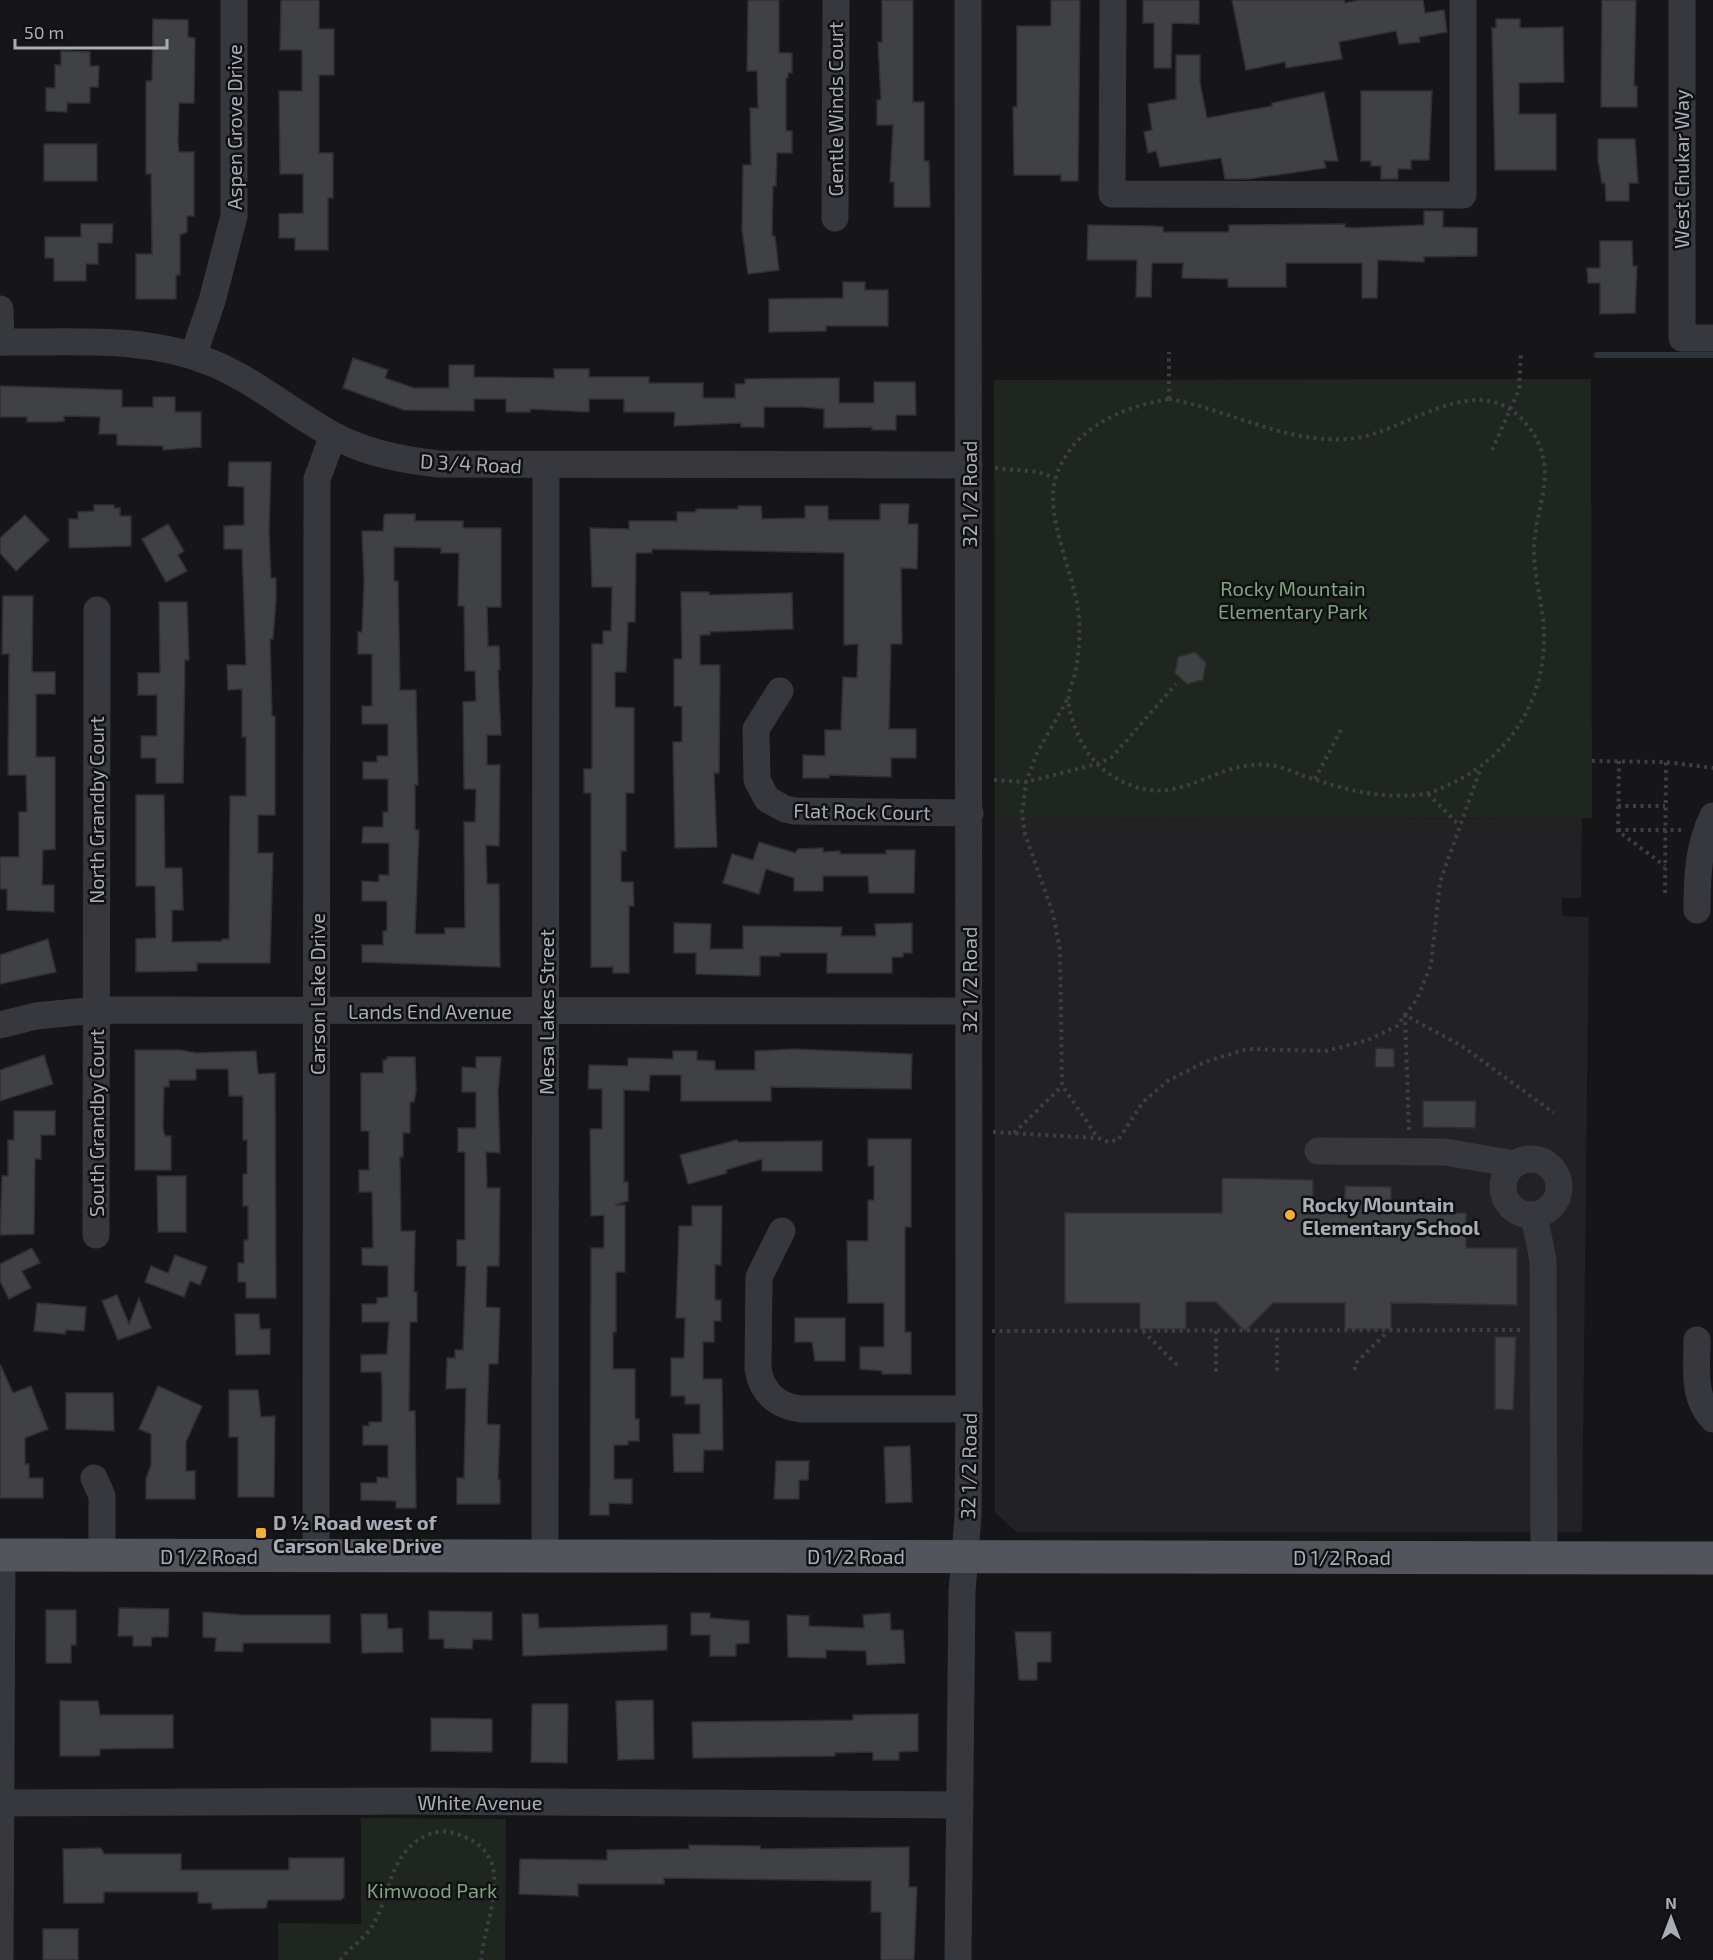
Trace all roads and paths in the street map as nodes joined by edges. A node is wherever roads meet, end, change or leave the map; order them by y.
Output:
1 (234, 0) edge
2 (836, 0) edge
3 (968, 0) edge
4 (1113, 0) edge
5 (1463, 0) edge
6 (1682, 0) edge
7 (835, 218) dead end
8 (0, 309) edge
9 (1713, 338) edge
10 (0, 342) edge
11 (1169, 352) dead end
12 (1521, 352) dead end
13 (193, 356) junction
14 (1169, 399) junction
15 (1512, 409) junction
16 (333, 436) junction
17 (1492, 450) dead end
18 (546, 466) junction
19 (982, 466) junction
20 (1055, 478) junction
21 (97, 610) dead end
22 (1176, 684) dead end
23 (780, 691) dead end
24 (1068, 699) junction
25 (1343, 726) dead end
26 (1592, 761) dead end
27 (1619, 761) junction
28 (1666, 762) junction
29 (1097, 764) junction
30 (1713, 768) edge
31 (1480, 770) junction
32 (1315, 779) junction
33 (994, 780) dead end
34 (1026, 782) junction
35 (1428, 794) junction
36 (1618, 806) junction
37 (1665, 806) junction
38 (970, 813) junction
39 (1703, 823) edge
40 (1459, 825) junction
41 (1618, 830) junction
42 (1665, 830) junction
43 (1665, 866) junction
44 (1665, 892) dead end
45 (1697, 910) dead end
46 (96, 1010) junction
47 (316, 1010) junction
48 (546, 1011) junction
49 (969, 1011) junction
50 (1405, 1015) junction
51 (0, 1025) edge
52 (1062, 1085) junction
53 (1554, 1113) dead end
54 (993, 1132) dead end
55 (1014, 1134) junction
56 (1098, 1138) junction
57 (1318, 1151) dead end
58 (1409, 1152) junction
59 (1515, 1164) junction
60 (1534, 1215) junction
61 (782, 1231) dead end
62 (96, 1235) dead end
63 (1277, 1330) junction
64 (1389, 1330) junction
65 (1527, 1330) dead end
66 (992, 1331) dead end
67 (1143, 1331) junction
68 (1216, 1331) junction
69 (1697, 1340) dead end
70 (1176, 1367) dead end
71 (1355, 1370) dead end
72 (1216, 1372) dead end
73 (1277, 1372) dead end
74 (969, 1409) junction
75 (1713, 1419) edge
76 (94, 1478) dead end
77 (1, 1555) edge
78 (102, 1556) junction
79 (316, 1556) junction
80 (965, 1556) junction
81 (545, 1557) junction
82 (1544, 1558) junction
83 (1713, 1558) edge
84 (1, 1803) edge
85 (960, 1805) junction
86 (0, 1960) edge
87 (340, 1960) edge
88 (482, 1960) edge
89 (958, 1960) edge

1 - 13 street, Aspen Grove Drive
2 - 7 street, Gentle Winds Court
3 - 19 street, 32 1/2 Road
4 - 5 street
6 - 9 street, West Chukar Way
8 - 10 street
10 - 13 street, D 3/4 Road
11 - 14 path
12 - 15 path
13 - 16 street, D 3/4 Road
14 - 15 path
14 - 20 path
15 - 17 path
15 - 31 path
16 - 18 street, D 3/4 Road
16 - 47 street, Carson Lake Drive
18 - 19 street, D 3/4 Road
18 - 48 street, Mesa Lakes Street
19 - 20 path
19 - 38 street, 32 1/2 Road
20 - 24 path
21 - 46 street, North Grandby Court
22 - 29 path
23 - 38 street, Flat Rock Court
24 - 29 path
24 - 34 path
25 - 32 path
26 - 27 path
27 - 28 path
27 - 36 path
28 - 30 path
28 - 37 path
29 - 32 path
29 - 34 path
31 - 35 path
31 - 40 path
32 - 35 path
33 - 34 path
34 - 52 path
35 - 40 path
36 - 37 path
36 - 41 path
37 - 42 path
38 - 49 street, 32 1/2 Road
39 - 42 path
39 - 45 street
40 - 50 path
41 - 42 path
41 - 43 path
42 - 43 path
43 - 44 path
46 - 47 street, Lands End Avenue
46 - 51 street, Lands End Avenue
46 - 62 street, South Grandby Court
47 - 48 street, Lands End Avenue
47 - 79 street, Carson Lake Drive
48 - 49 street, Lands End Avenue
48 - 81 street, Mesa Lakes Street
49 - 74 street, 32 1/2 Road
50 - 53 path
50 - 56 path
50 - 58 path
52 - 55 path
52 - 56 path
54 - 55 path
55 - 56 path
57 - 58 street
58 - 59 street
59 - 60 street
59 - 60 street
60 - 82 street
61 - 74 street
63 - 64 path
63 - 68 path
63 - 73 path
64 - 65 path
64 - 71 path
66 - 67 path
67 - 68 path
67 - 70 path
68 - 72 path
69 - 75 street
74 - 80 street, 32 1/2 Road
76 - 78 street
77 - 78 main road, D 1/2 Road
77 - 84 street
78 - 79 main road, D 1/2 Road
79 - 81 main road, D 1/2 Road
80 - 81 main road, D 1/2 Road
80 - 82 main road, D 1/2 Road
80 - 85 street, 32 1/2 Road
82 - 83 main road, D 1/2 Road
84 - 85 street, White Avenue
84 - 86 street
85 - 89 street, 32 1/2 Road
87 - 88 path

